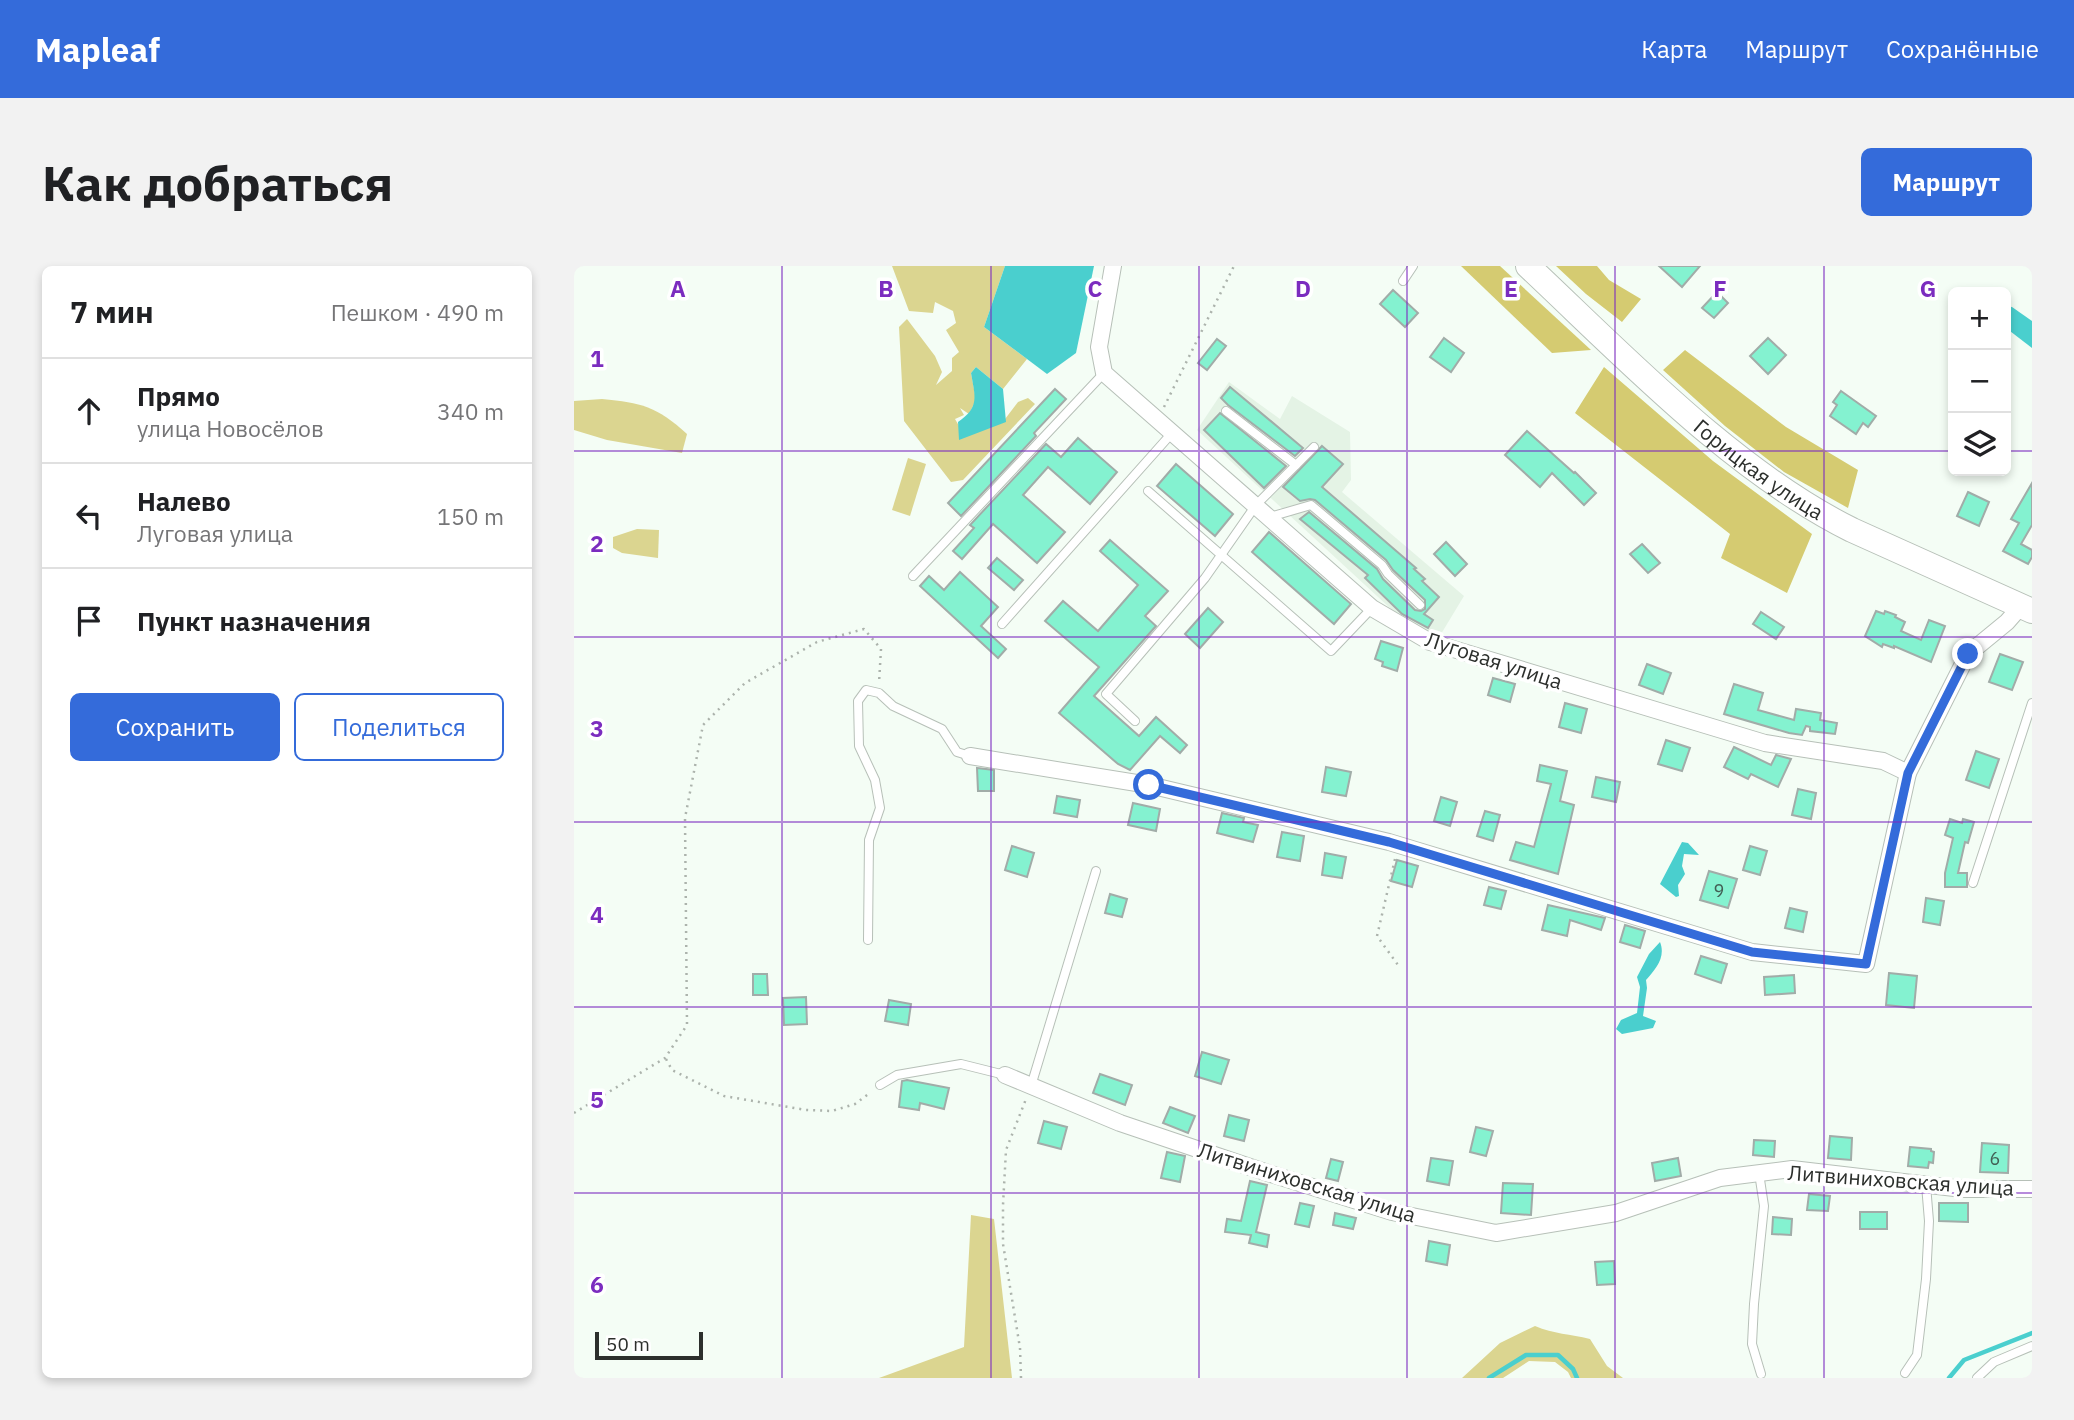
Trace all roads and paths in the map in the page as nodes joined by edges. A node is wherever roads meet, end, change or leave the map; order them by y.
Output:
1 (1113, 266) edge
2 (1234, 266) edge
3 (1413, 266) edge
4 (1528, 266) edge
5 (1403, 281) dead end
6 (1104, 373) junction
7 (1226, 411) dead end
8 (1158, 419) junction
9 (1172, 432) junction
10 (1314, 447) dead end
11 (1296, 465) junction
12 (1147, 491) dead end
13 (1256, 505) junction
14 (1269, 517) junction
15 (1221, 555) junction
16 (913, 576) dead end
17 (1420, 605) dead end
18 (1372, 608) junction
19 (2026, 608) edge
20 (1002, 624) dead end
21 (878, 693) junction
22 (2032, 703) edge
23 (1135, 720) dead end
24 (970, 756) joint
25 (1908, 773) junction
26 (1398, 845) junction
27 (1096, 871) dead end
28 (1973, 883) dead end
29 (867, 940) dead end
30 (1398, 965) dead end
31 (665, 1058) junction
32 (1005, 1075) joint
33 (880, 1086) joint
34 (1031, 1086) junction
35 (574, 1114) edge
36 (1759, 1173) junction
37 (1927, 1185) junction
38 (2032, 1189) edge
39 (2032, 1346) edge
40 (1905, 1373) dead end
41 (1761, 1374) dead end
42 (1021, 1378) edge
43 (1977, 1378) edge

1 - 6 street
2 - 8 path
3 - 5 lane
4 - 19 main road, Горицкая улица
6 - 8 street, Луговая улица
6 - 16 lane
7 - 11 lane
8 - 9 street, Луговая улица
9 - 13 street, Луговая улица
9 - 20 lane
10 - 11 lane
11 - 13 lane
12 - 15 lane
13 - 14 street, Луговая улица
13 - 15 lane
14 - 17 lane
14 - 18 street, Луговая улица
15 - 18 lane
15 - 23 lane
18 - 25 street, Луговая улица
19 - 25 street
21 - 24 lane
21 - 29 lane
21 - 31 path
22 - 28 lane
24 - 26 street
25 - 26 street
26 - 30 path
27 - 34 lane
31 - 33 path
31 - 35 path
32 - 33 lane
32 - 34 street, Литвиниховская улица
34 - 36 street, Литвиниховская улица
34 - 42 path
36 - 37 street, Литвиниховская улица
36 - 41 lane
37 - 38 street, Литвиниховская улица
37 - 40 lane
39 - 43 lane

